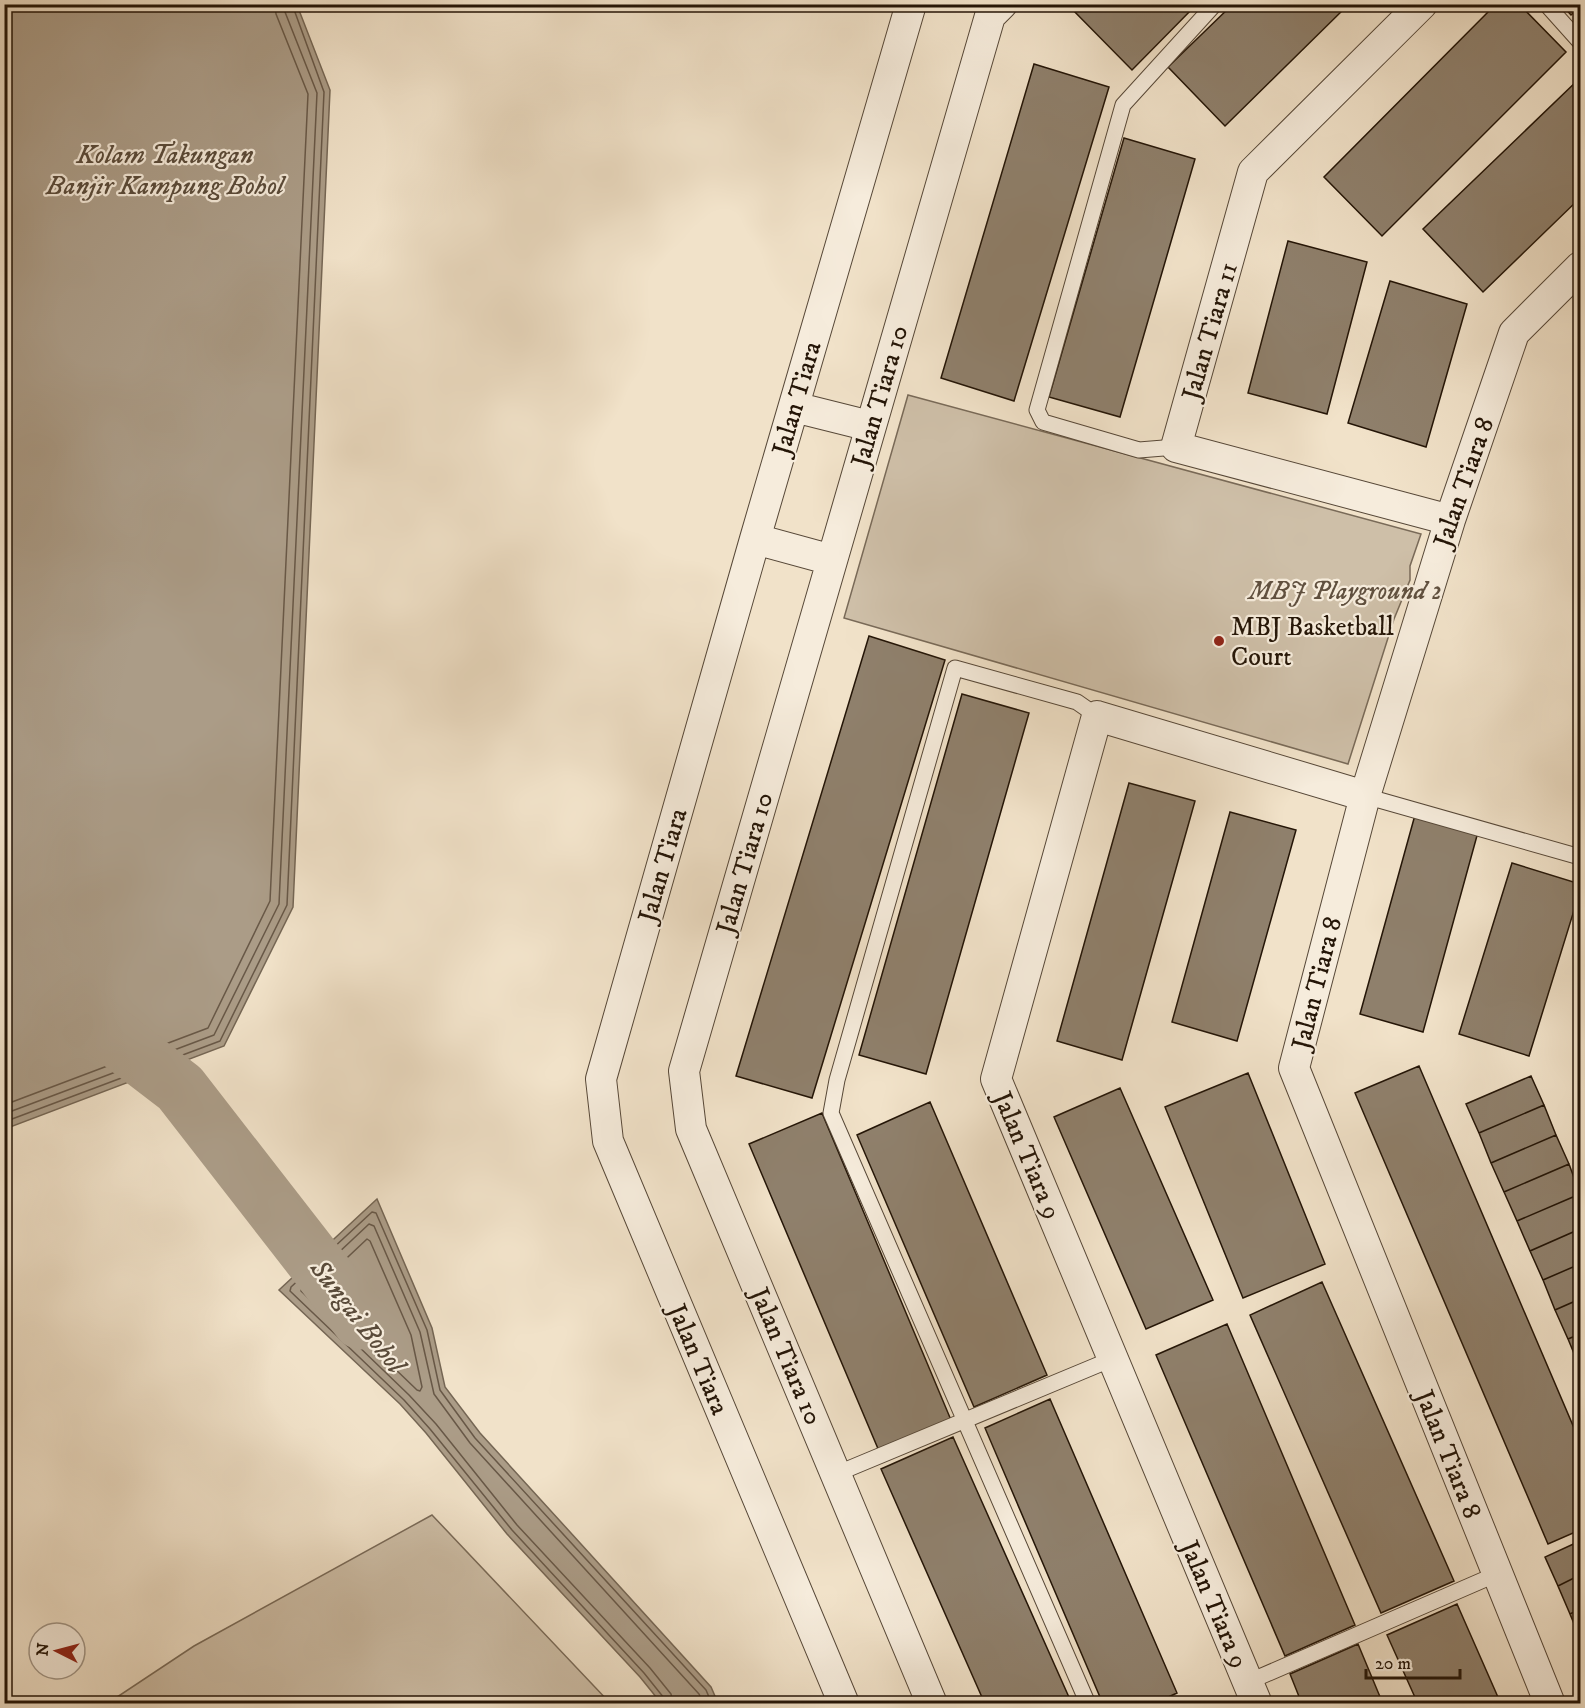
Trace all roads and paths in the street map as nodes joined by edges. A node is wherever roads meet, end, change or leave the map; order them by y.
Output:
1 (910, 4) edge
2 (1002, 4) edge
3 (1215, 4) edge
4 (1422, 4) edge
5 (1546, 4) edge
6 (1581, 42) edge
7 (1581, 267) edge
8 (794, 407) junction
9 (870, 426) junction
10 (1176, 447) junction
11 (1450, 520) junction
12 (755, 539) junction
13 (831, 560) junction
14 (1097, 717) junction
15 (1365, 796) junction
16 (1581, 857) edge
17 (1112, 1359) junction
18 (966, 1420) junction
19 (836, 1474) junction
20 (1497, 1574) junction
21 (1252, 1693) edge
22 (844, 1704) edge
23 (932, 1704) edge
24 (1088, 1704) edge
25 (1550, 1704) edge

1 - 8 street, Jalan Tiara
2 - 9 street, Jalan Tiara 10
3 - 10 lane
4 - 10 street, Jalan Tiara 11
5 - 6 lane
7 - 11 street, Jalan Tiara 8
8 - 9 street
8 - 12 street, Jalan Tiara
9 - 13 street, Jalan Tiara 10
10 - 11 street
11 - 15 street, Jalan Tiara 8
12 - 13 street
12 - 22 street, Jalan Tiara
13 - 19 street, Jalan Tiara 10
14 - 15 street
14 - 17 street, Jalan Tiara 9
14 - 18 lane
15 - 16 lane
15 - 20 street, Jalan Tiara 8
17 - 18 lane
17 - 21 street, Jalan Tiara 9
18 - 19 lane
18 - 24 lane
19 - 23 street, Jalan Tiara 10
20 - 21 lane
20 - 25 street, Jalan Tiara 8

